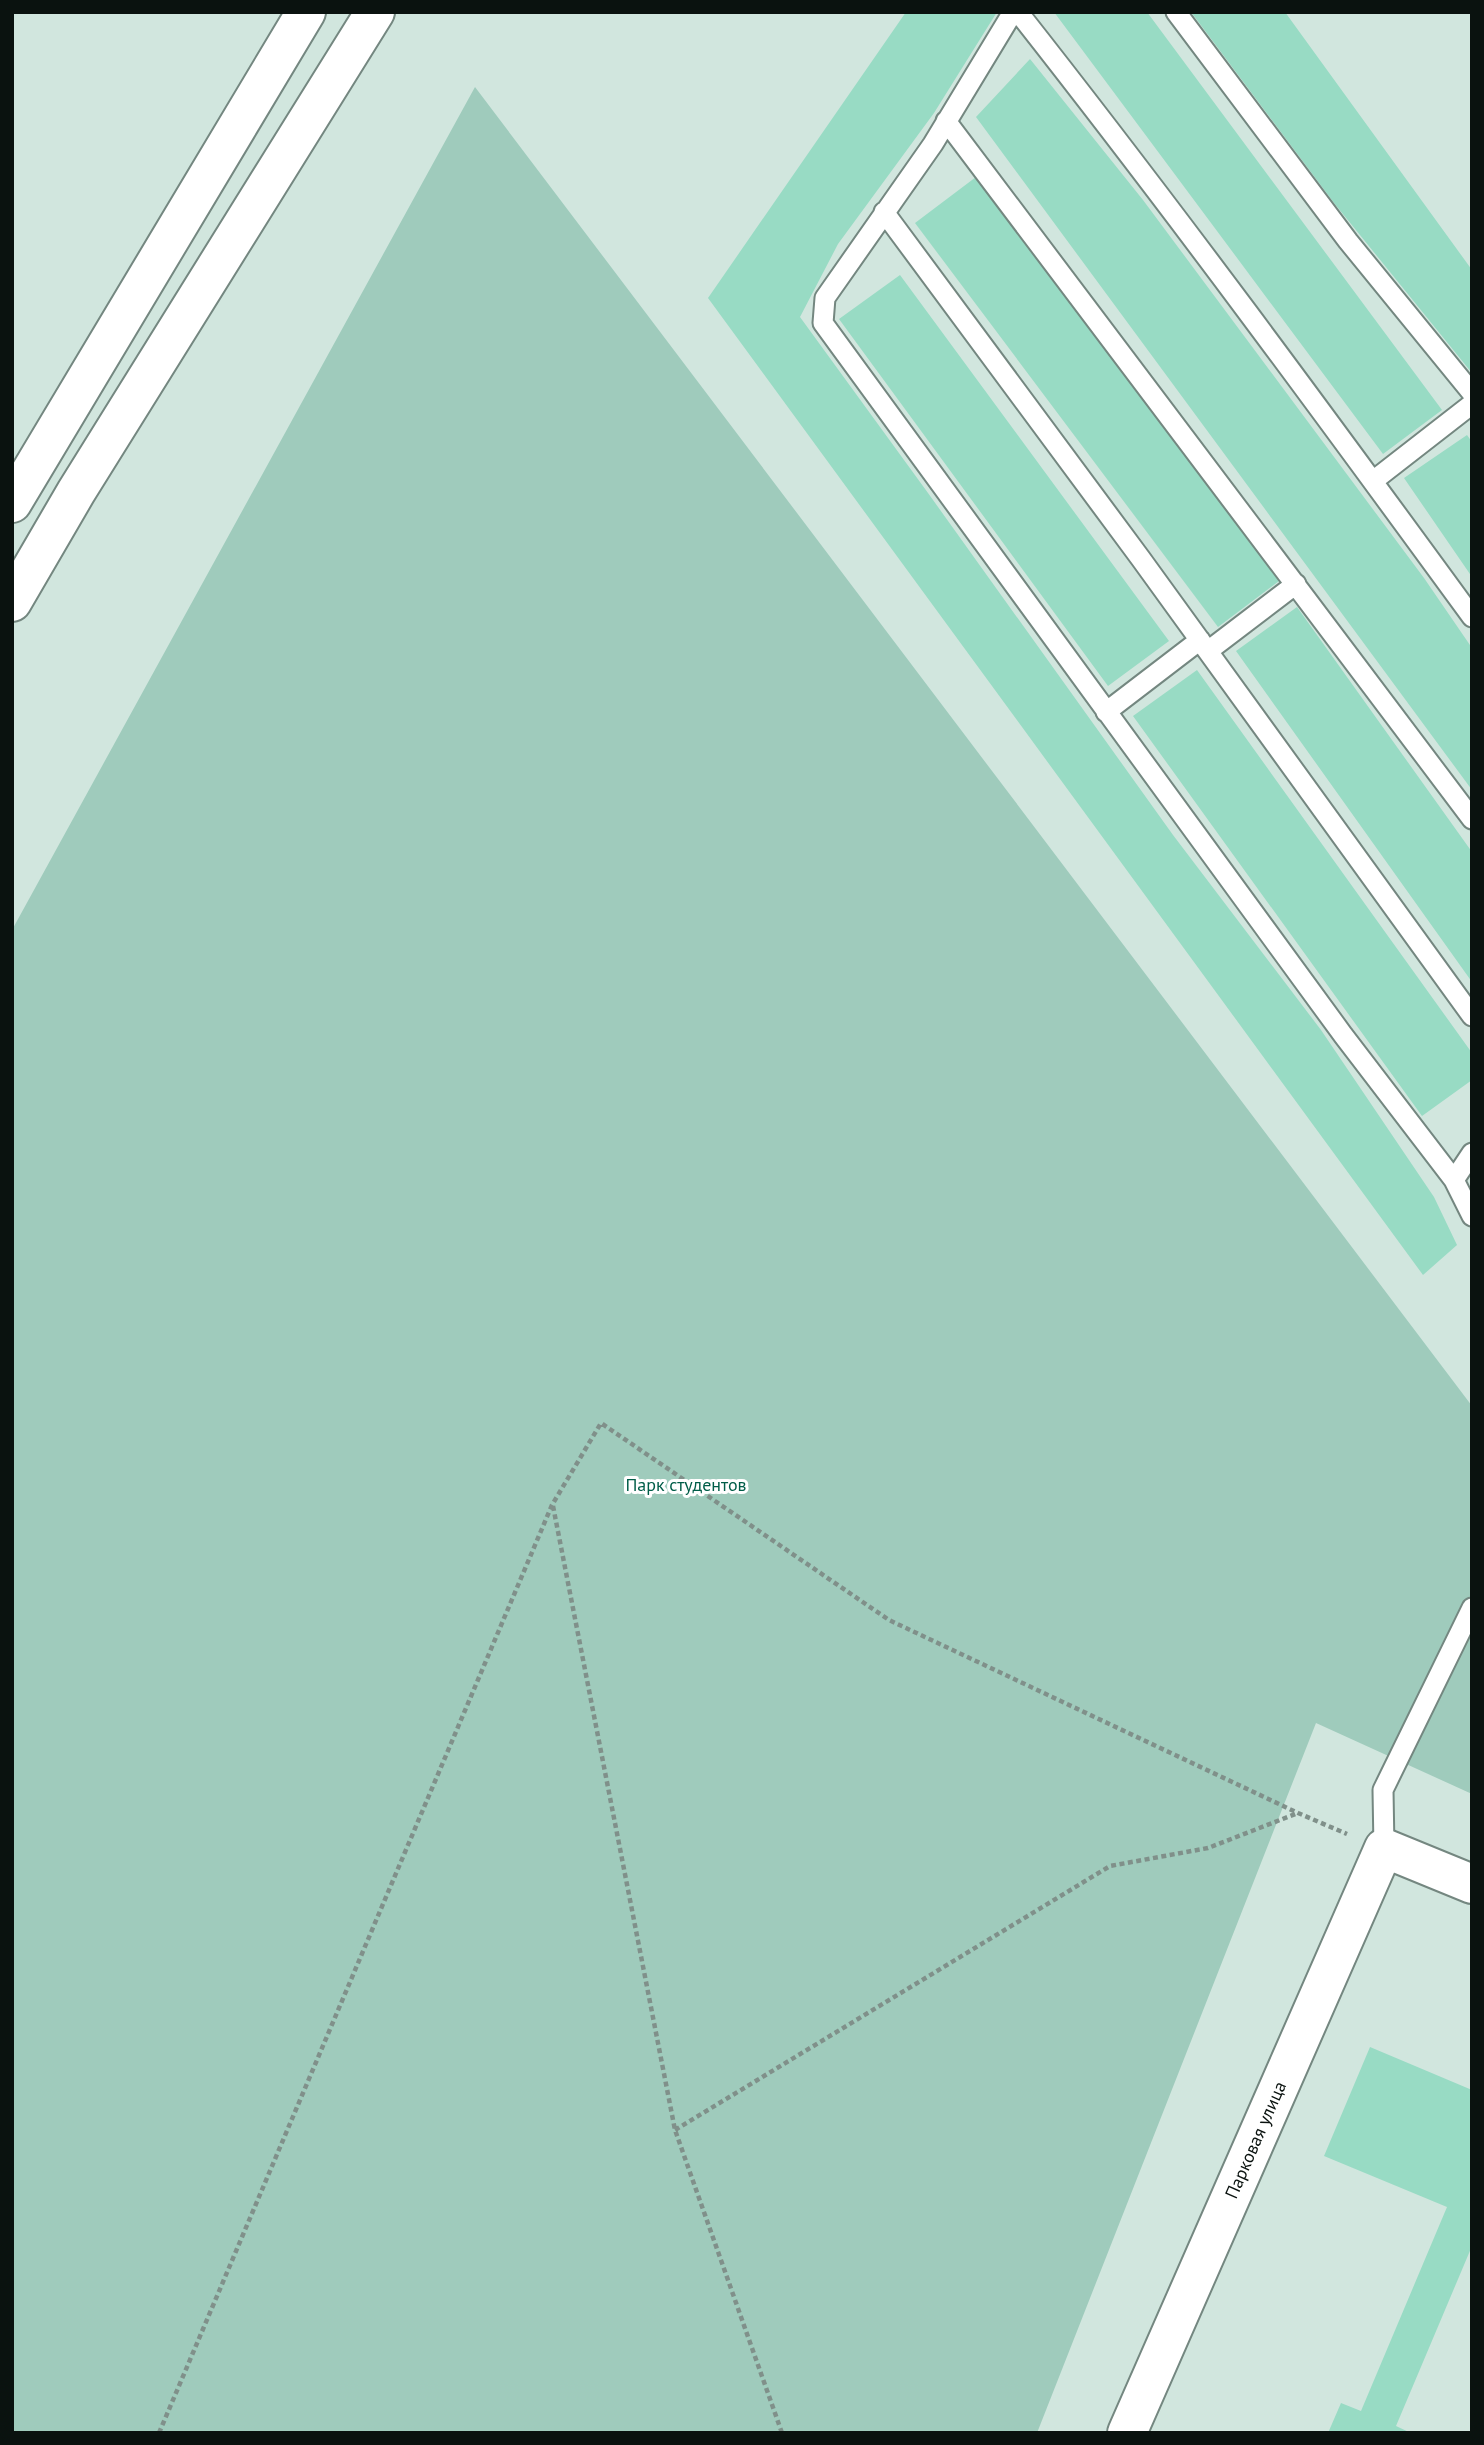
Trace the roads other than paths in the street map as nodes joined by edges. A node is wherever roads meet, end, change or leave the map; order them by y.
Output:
1 (306, 12) edge
2 (375, 12) edge
3 (1016, 12) edge
4 (1176, 12) edge
5 (946, 121) junction
6 (884, 212) junction
7 (1472, 393) edge
8 (1472, 404) edge
9 (1373, 481) junction
10 (12, 503) edge
11 (1296, 584) junction
12 (12, 602) edge
13 (1472, 617) edge
14 (1204, 645) junction
15 (1106, 712) junction
16 (1472, 819) edge
17 (1472, 1016) edge
18 (1472, 1153) edge
19 (1454, 1180) junction
20 (1472, 1216) edge
21 (1472, 1608) edge
22 (1384, 1848) junction
23 (1472, 1884) edge
24 (1127, 2433) edge

1 - 10 main road
2 - 12 main road
3 - 5 lane
3 - 9 lane
4 - 7 lane
5 - 6 lane
5 - 11 lane
6 - 14 lane
6 - 15 lane
8 - 9 lane
9 - 13 lane
11 - 14 lane
11 - 16 lane
14 - 15 lane
14 - 17 lane
15 - 19 lane
18 - 19 lane
19 - 20 lane
21 - 22 lane
22 - 23 main road
22 - 24 main road, Парковая улица

